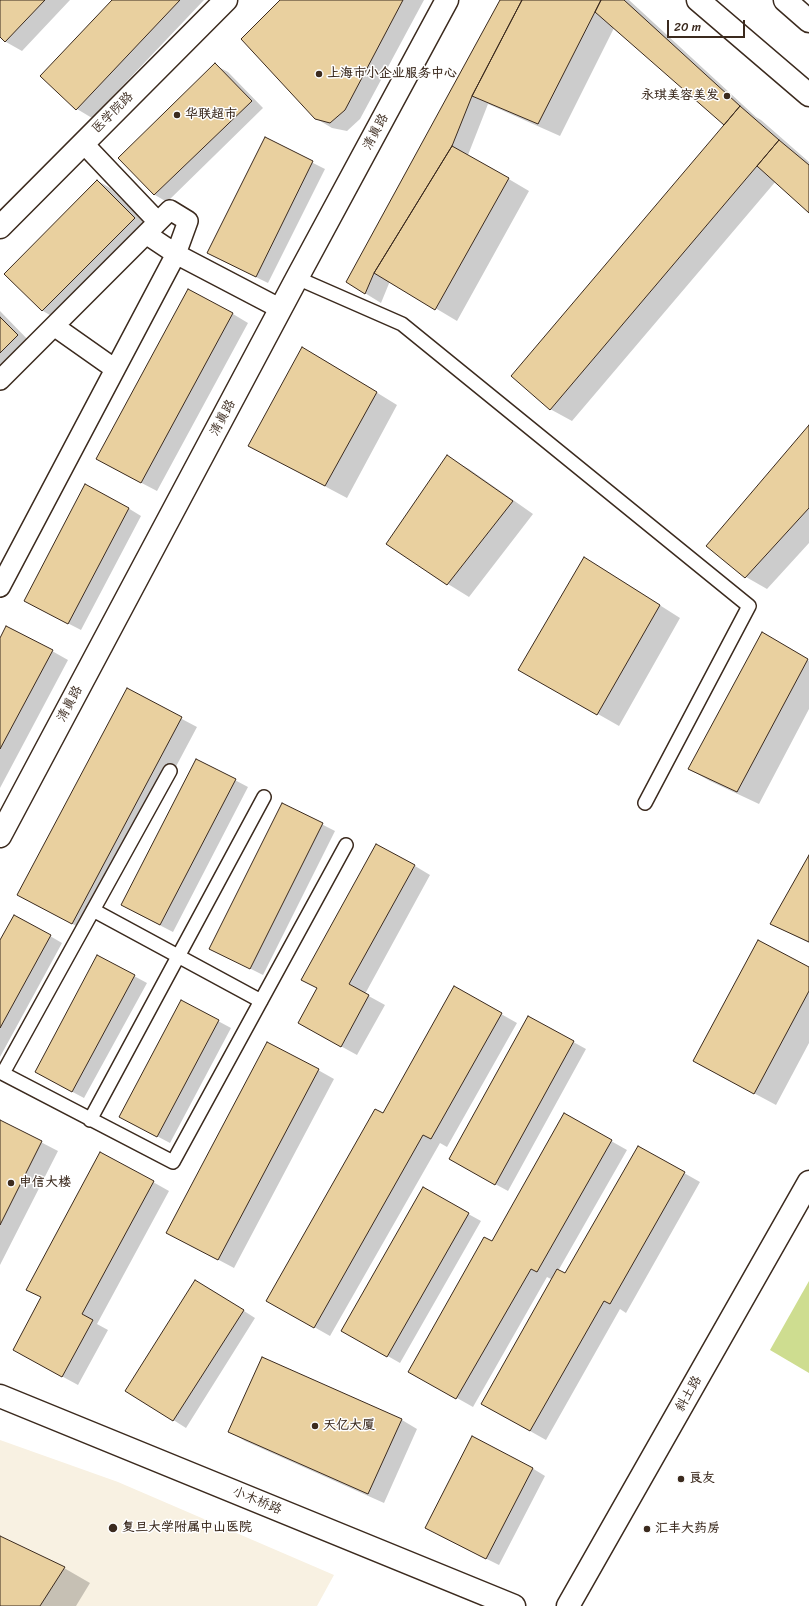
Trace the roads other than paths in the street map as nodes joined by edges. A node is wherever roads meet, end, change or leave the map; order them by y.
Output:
1 (226, 0) edge
2 (447, 0) edge
3 (698, 0) edge
4 (785, 0) edge
5 (809, 21) edge
6 (809, 95) edge
7 (83, 143) junction
8 (0, 227) edge
9 (152, 228) junction
10 (176, 254) junction
11 (297, 278) junction
12 (281, 308) junction
13 (54, 326) junction
14 (115, 369) junction
15 (0, 380) edge
16 (0, 587) edge
17 (170, 771) dead end
18 (264, 797) dead end
19 (645, 803) dead end
20 (0, 836) edge
21 (346, 845) dead end
22 (93, 910) junction
23 (178, 956) junction
24 (261, 1001) junction
25 (1, 1072) edge
26 (90, 1120) junction
27 (809, 1182) edge
28 (0, 1396) edge
29 (514, 1606) edge
30 (568, 1606) edge

1 - 7 street, 医学院路
2 - 11 street, 清真路
3 - 6 street
4 - 5 street
7 - 8 street, 医学院路
7 - 9 street
9 - 10 street
9 - 10 street
9 - 13 street
10 - 12 street
10 - 14 street
11 - 12 street, 清真路
11 - 19 lane
12 - 20 street, 清真路
13 - 14 street
13 - 15 street
14 - 16 street
17 - 22 lane
18 - 23 lane
21 - 24 lane
22 - 23 lane
22 - 25 lane
23 - 24 lane
23 - 26 lane
24 - 26 lane
25 - 26 lane
27 - 30 street, 斜土路
28 - 29 street, 小木桥路

